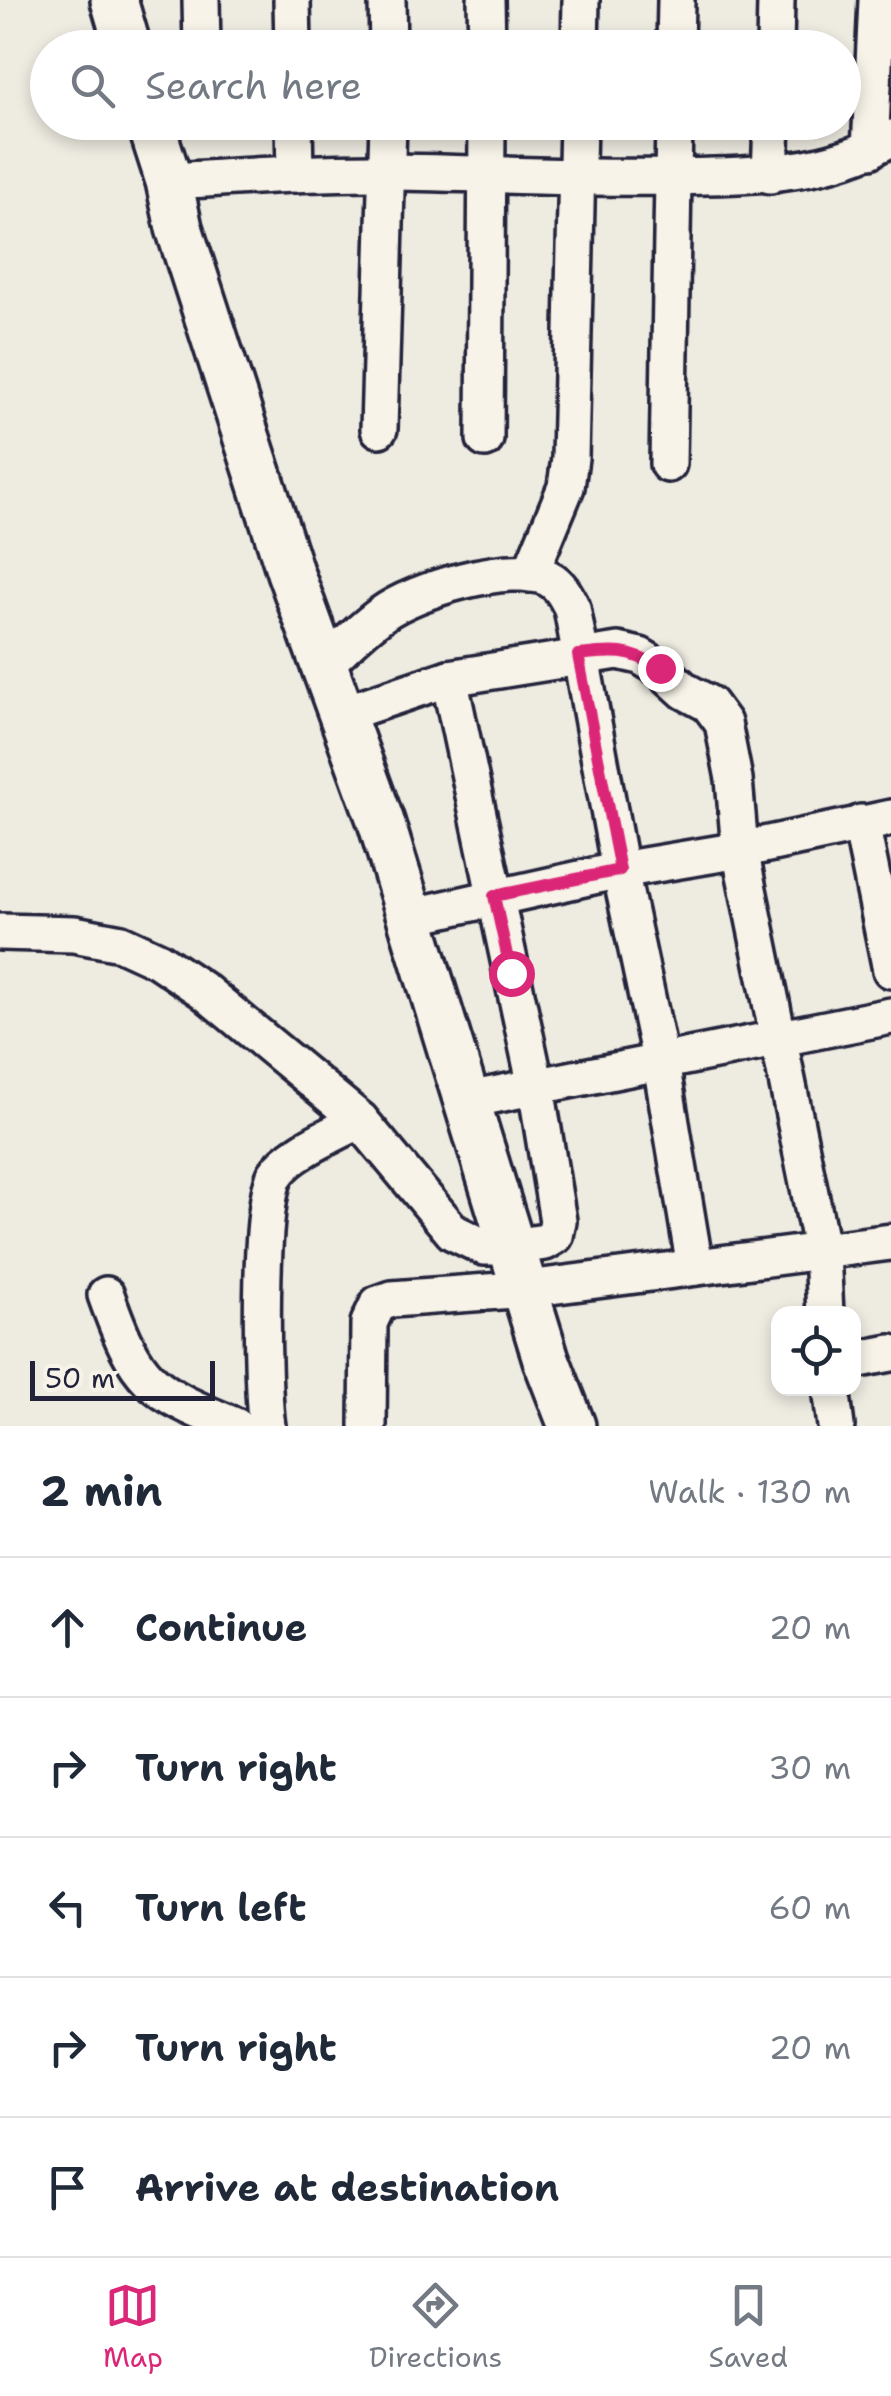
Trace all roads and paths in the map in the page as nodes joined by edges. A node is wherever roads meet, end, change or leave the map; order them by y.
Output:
1 (114, 0) edge
2 (201, 0) edge
3 (292, 0) edge
4 (388, 0) edge
5 (486, 0) edge
6 (581, 0) edge
7 (676, 0) edge
8 (776, 0) edge
9 (877, 0) edge
10 (123, 30) edge
11 (202, 30) edge
12 (293, 30) edge
13 (388, 30) edge
14 (486, 30) edge
15 (580, 30) edge
16 (675, 30) edge
17 (775, 30) edge
18 (156, 140) edge
19 (294, 140) edge
20 (388, 140) edge
21 (487, 140) edge
22 (577, 140) edge
23 (674, 140) edge
24 (771, 140) edge
25 (880, 144) edge
26 (388, 172) junction
27 (295, 174) junction
28 (770, 175) junction
29 (487, 176) junction
30 (673, 177) junction
31 (576, 179) junction
32 (169, 181) junction
33 (380, 428) dead end
34 (485, 439) dead end
35 (668, 464) dead end
36 (530, 574) junction
37 (578, 655) junction
38 (323, 666) junction
39 (449, 678) junction
40 (342, 714) junction
41 (876, 820) edge
42 (740, 850) junction
43 (620, 870) junction
44 (494, 896) junction
45 (409, 917) junction
46 (0, 932) edge
47 (891, 970) edge
48 (891, 1016) edge
49 (780, 1038) junction
50 (661, 1064) junction
51 (536, 1088) junction
52 (468, 1100) junction
53 (360, 1120) junction
54 (891, 1242) edge
55 (822, 1252) junction
56 (695, 1266) junction
57 (520, 1268) junction
58 (106, 1295) dead end
59 (825, 1306) edge
60 (891, 1354) edge
61 (861, 1359) edge
62 (832, 1396) edge
63 (235, 1426) edge
64 (267, 1426) edge
65 (368, 1426) edge
66 (572, 1426) edge
67 (836, 1426) edge

1 - 10 main road
2 - 11 street
3 - 12 street
4 - 13 street
5 - 14 street
6 - 15 street
7 - 16 street
8 - 17 street
9 - 25 street
18 - 32 main road
19 - 27 street
20 - 26 street
21 - 29 street
22 - 31 street
23 - 30 street
24 - 28 street
25 - 28 street
26 - 27 street
26 - 29 street
26 - 33 street
27 - 32 street
28 - 30 street
29 - 31 street
29 - 34 street
30 - 31 street
30 - 35 street
31 - 36 street
32 - 38 main road
36 - 37 street
36 - 38 street
37 - 39 street
37 - 42 street
37 - 43 street
38 - 40 main road
39 - 40 street
39 - 44 street
40 - 45 main road
41 - 42 street
41 - 47 street
42 - 43 street
42 - 49 street
43 - 44 street
43 - 50 street
44 - 45 street
44 - 51 street
45 - 52 main road
46 - 53 street
48 - 49 street
49 - 50 street
49 - 55 street
50 - 51 street
50 - 56 street
51 - 52 street
51 - 57 street
52 - 57 main road
53 - 57 street
53 - 64 street
54 - 55 street
55 - 56 street
55 - 59 street
56 - 57 street
57 - 65 street
57 - 66 main road
58 - 63 street
60 - 61 street
62 - 67 street

